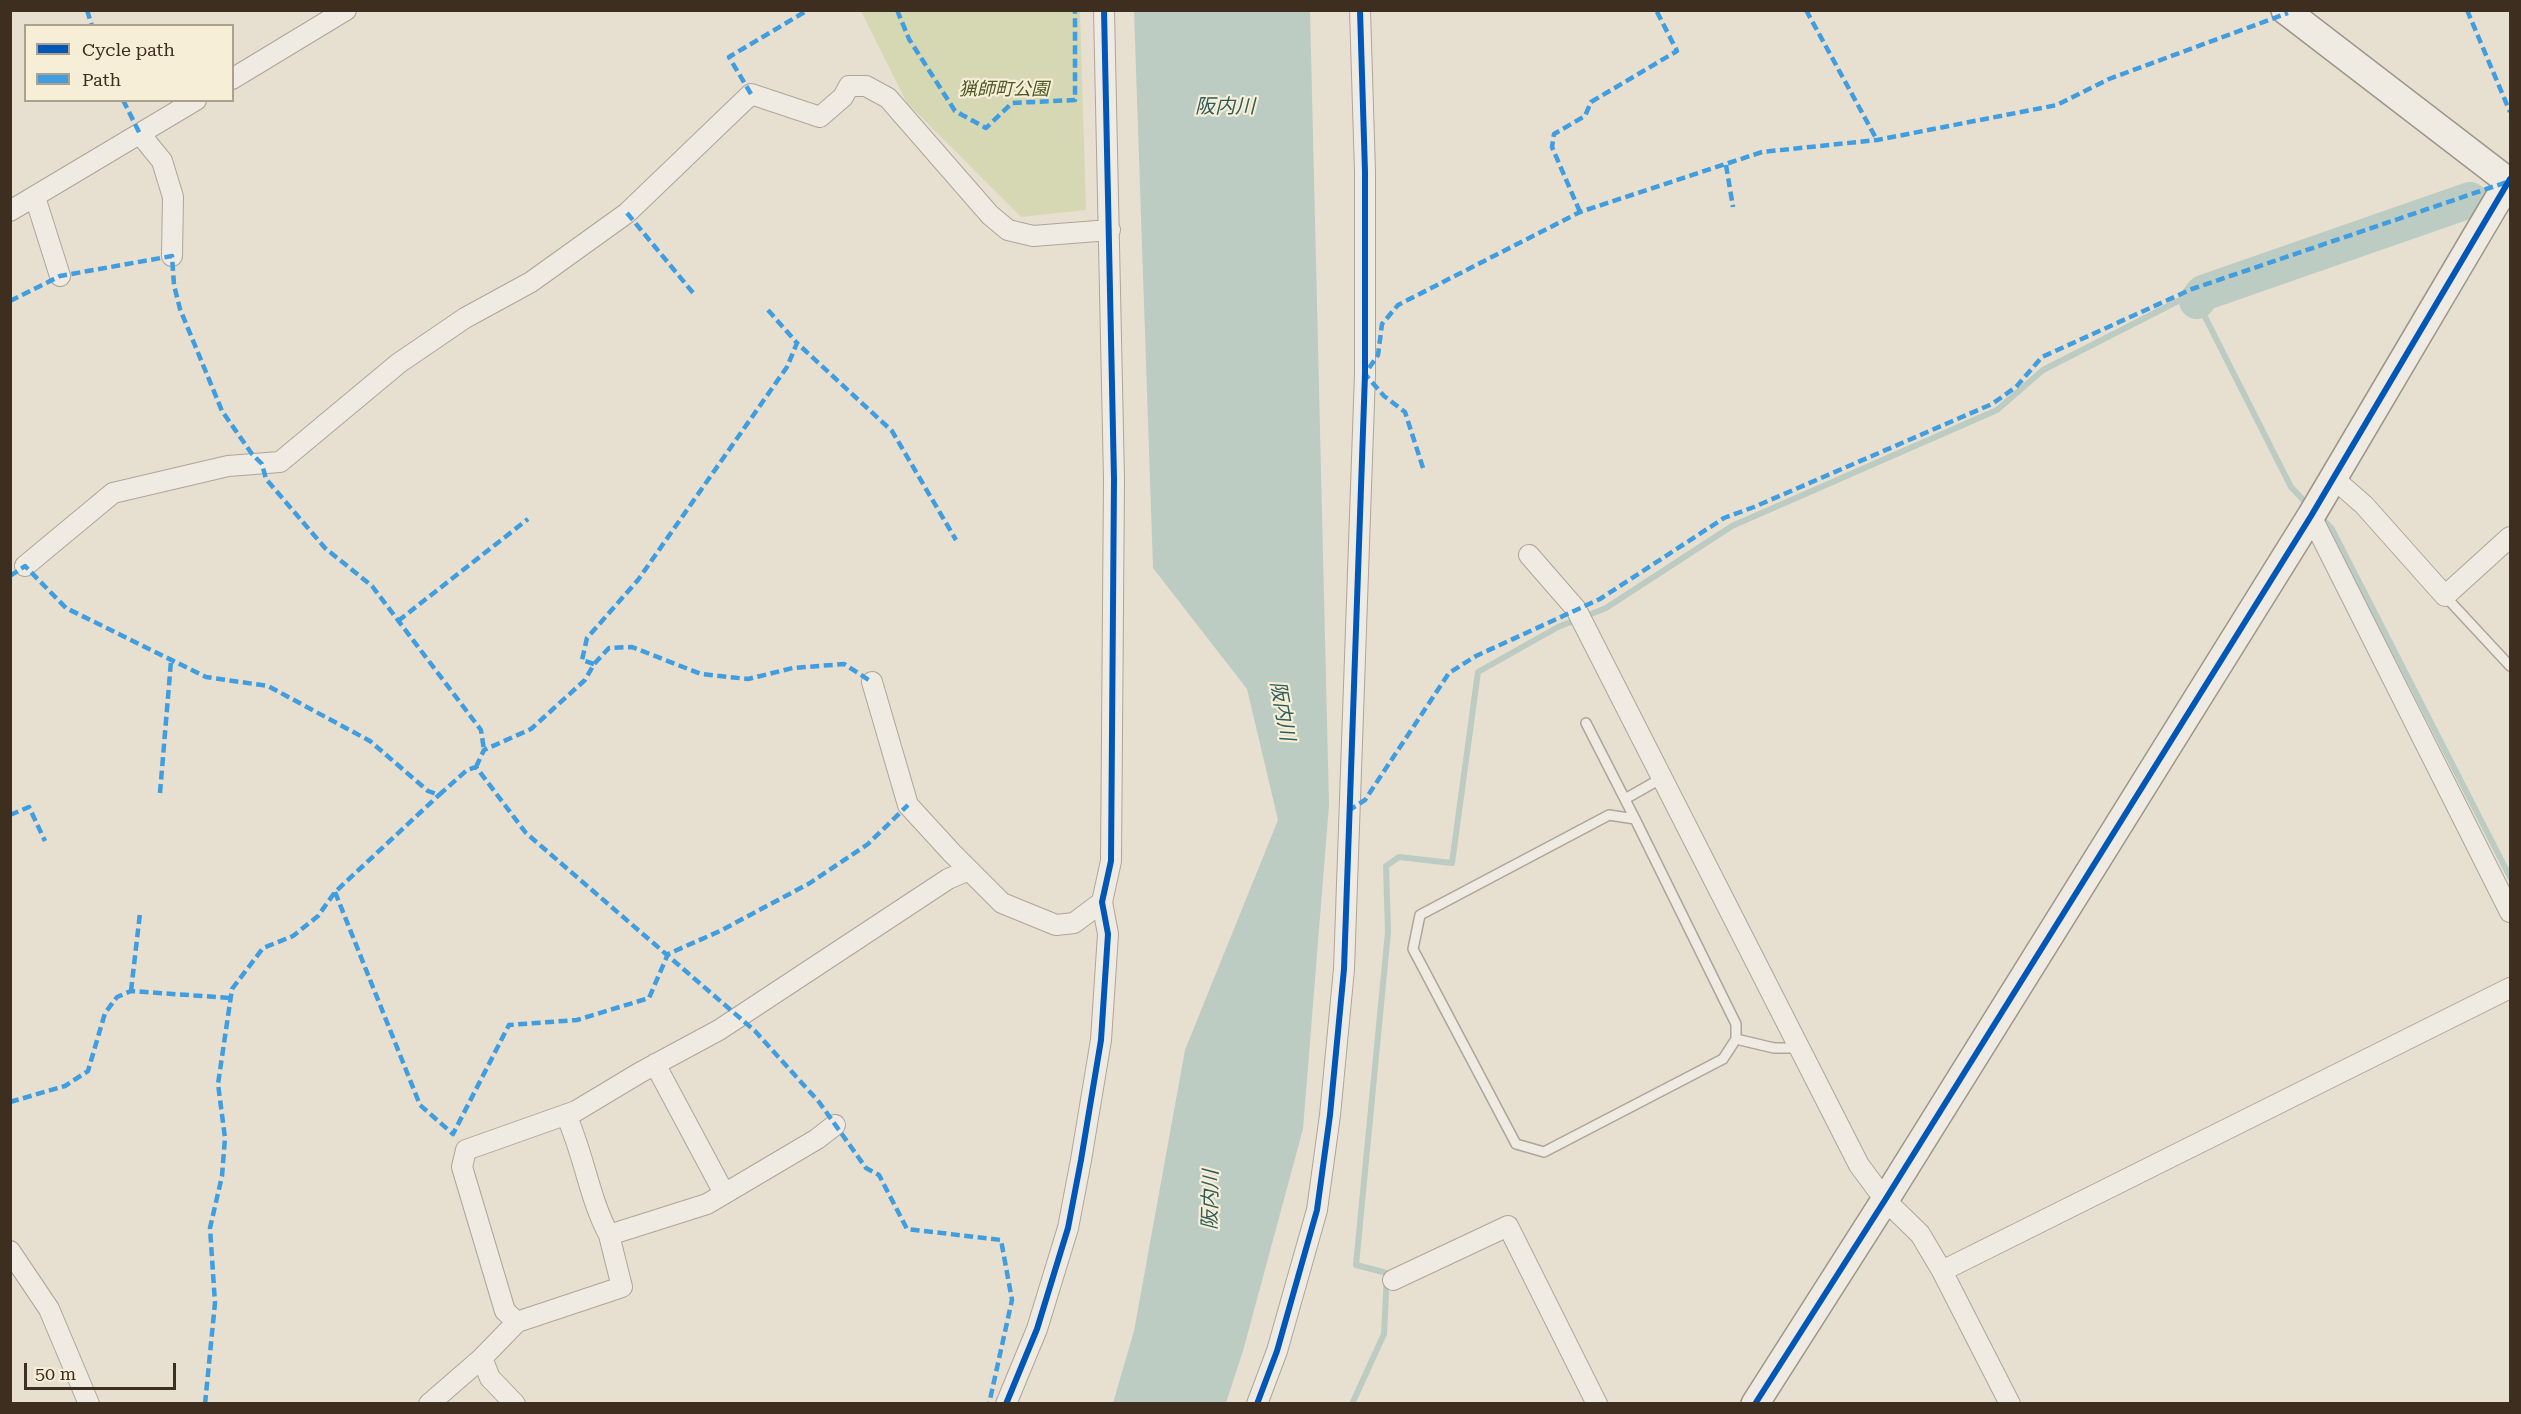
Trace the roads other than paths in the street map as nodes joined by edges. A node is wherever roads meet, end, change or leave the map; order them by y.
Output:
1 (346, 10) edge
2 (1104, 10) edge
3 (1359, 10) edge
4 (2289, 11) edge
5 (234, 77) edge
6 (193, 102) edge
7 (140, 134) junction
8 (2510, 181) edge
9 (34, 197) junction
10 (10, 211) edge
11 (1110, 230) junction
12 (172, 256) dead end
13 (60, 276) dead end
14 (2333, 478) junction
15 (2311, 516) junction
16 (2511, 537) edge
17 (1529, 555) dead end
18 (25, 566) dead end
19 (2445, 596) junction
20 (2510, 665) edge
21 (872, 682) dead end
22 (1586, 723) dead end
23 (1662, 778) junction
24 (1626, 799) junction
25 (1635, 819) junction
26 (969, 870) junction
27 (1102, 902) junction
28 (2511, 912) edge
29 (2511, 988) edge
30 (1736, 1039) junction
31 (1799, 1048) junction
32 (656, 1064) junction
33 (566, 1114) junction
34 (835, 1125) dead end
35 (724, 1193) junction
36 (1885, 1200) junction
37 (609, 1235) junction
38 (10, 1251) edge
39 (1942, 1271) junction
40 (1393, 1280) dead end
41 (516, 1322) junction
42 (482, 1358) junction
43 (89, 1404) edge
44 (429, 1404) edge
45 (515, 1404) edge
46 (1005, 1404) edge
47 (1257, 1404) edge
48 (1597, 1404) edge
49 (1755, 1404) edge
50 (2010, 1404) edge

1 - 5 street
2 - 11 street
3 - 47 street
4 - 8 street
6 - 7 street
7 - 9 street
7 - 12 street
8 - 14 street
9 - 10 street
9 - 13 street
11 - 18 street
11 - 27 street
14 - 15 street
14 - 19 street
15 - 28 street
15 - 36 street
16 - 19 street
17 - 23 street
19 - 20 lane
21 - 26 street
22 - 24 lane
23 - 24 lane
23 - 31 street
24 - 25 lane
25 - 30 lane
25 - 30 lane
26 - 27 street
26 - 32 street
27 - 46 street
29 - 39 street
30 - 31 lane
31 - 36 street
32 - 33 street
32 - 35 street
33 - 37 street
33 - 41 street
34 - 35 street
35 - 37 street
36 - 39 street
36 - 49 street
37 - 41 street
38 - 43 street
39 - 50 street
40 - 48 street
41 - 42 street
42 - 44 street
42 - 45 street

